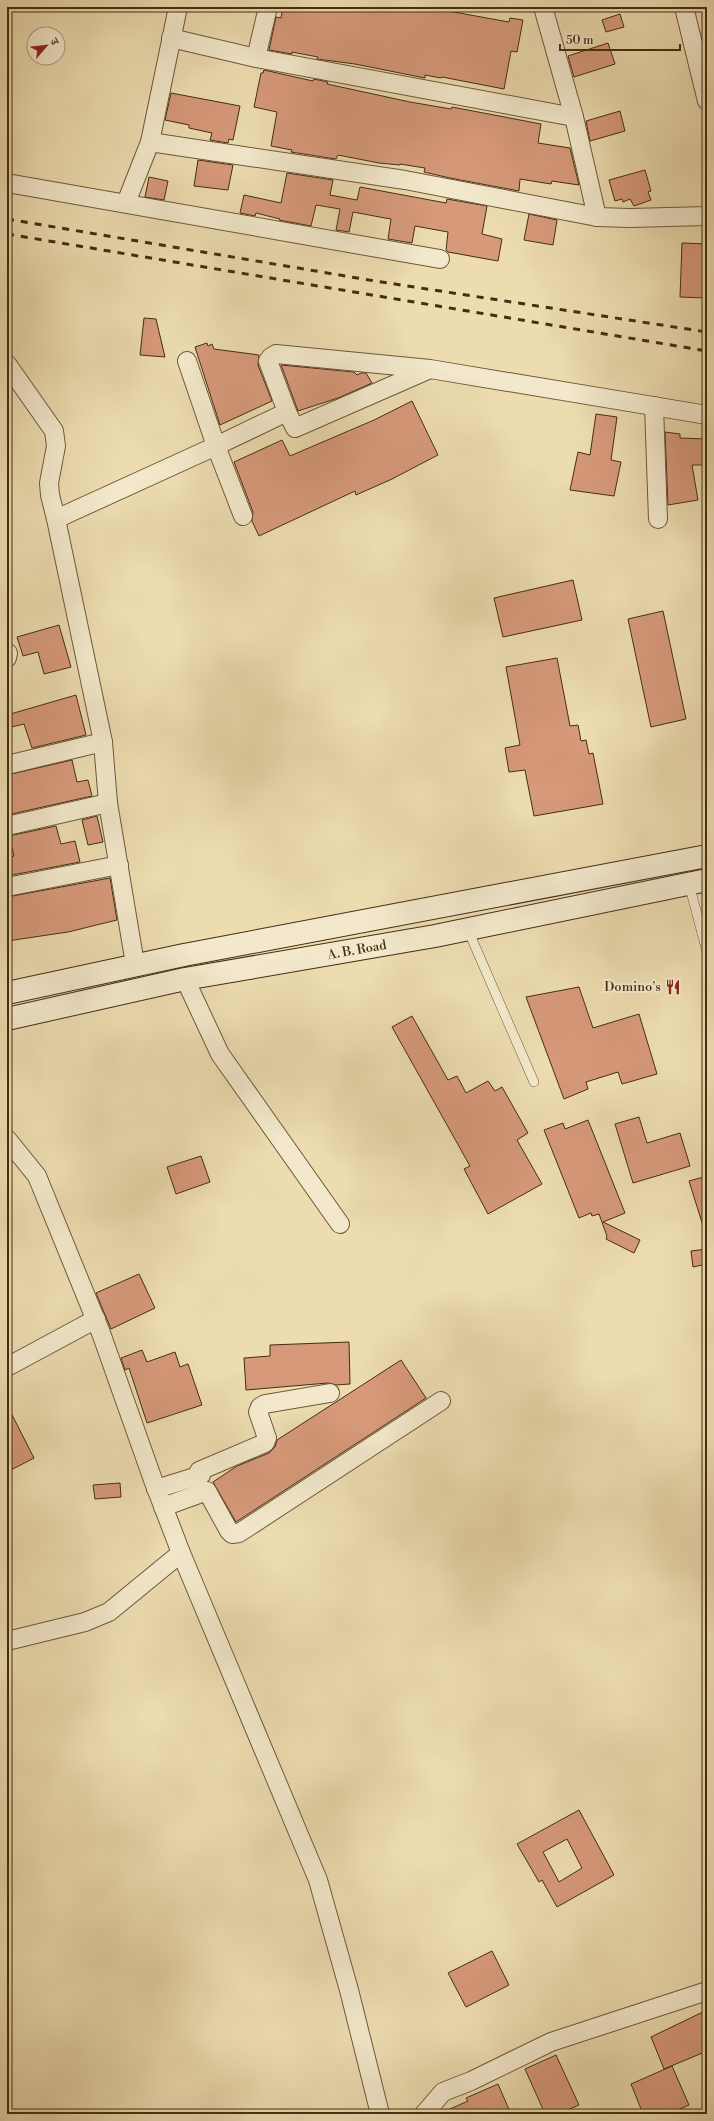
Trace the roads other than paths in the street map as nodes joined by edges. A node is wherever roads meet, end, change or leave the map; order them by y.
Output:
1 (178, 7) edge
2 (268, 7) edge
3 (543, 7) edge
4 (684, 7) edge
5 (171, 38) junction
6 (256, 58) junction
7 (707, 101) edge
8 (574, 118) junction
9 (150, 142) junction
10 (7, 183) edge
11 (126, 203) junction
12 (597, 216) junction
13 (707, 216) edge
14 (440, 259) dead end
15 (187, 361) dead end
16 (7, 364) edge
17 (430, 369) junction
18 (654, 406) junction
19 (288, 412) junction
20 (707, 415) edge
21 (216, 446) junction
22 (243, 516) dead end
23 (56, 518) junction
24 (658, 519) dead end
25 (103, 742) junction
26 (7, 765) edge
27 (108, 803) junction
28 (7, 826) edge
29 (707, 856) edge
30 (119, 865) junction
31 (698, 882) edge
32 (7, 887) edge
33 (468, 930) junction
34 (707, 952) edge
35 (135, 964) junction
36 (185, 979) junction
37 (7, 993) edge
38 (7, 1019) edge
39 (534, 1082) dead end
40 (7, 1139) edge
41 (340, 1224) dead end
42 (96, 1319) junction
43 (7, 1367) edge
44 (330, 1393) dead end
45 (441, 1402) dead end
46 (204, 1483) junction
47 (156, 1489) junction
48 (163, 1507) junction
49 (181, 1552) junction
50 (7, 1641) edge
51 (707, 1991) edge
52 (380, 2114) edge
53 (424, 2114) edge

1 - 5 street
2 - 6 street
3 - 8 street
4 - 7 street
5 - 6 street
5 - 9 street
6 - 8 street
8 - 12 street
9 - 11 street
9 - 12 street
10 - 11 street
11 - 14 street
12 - 13 street
15 - 21 street
16 - 23 street
17 - 18 street
17 - 19 street
17 - 19 street
18 - 20 street
18 - 24 street
19 - 21 street
21 - 22 street
21 - 23 street
23 - 25 street
25 - 26 street
25 - 27 street
27 - 28 street
27 - 30 street
29 - 35 main road, A. B. Road
30 - 32 street
30 - 35 street
31 - 33 main road, A. B. Road
31 - 34 lane
33 - 36 main road, A. B. Road
33 - 39 lane
35 - 37 main road, A. B. Road
36 - 38 main road, A. B. Road
36 - 41 street
40 - 42 street
42 - 43 street
42 - 47 street
44 - 46 street
45 - 46 street
46 - 47 street
46 - 48 street
47 - 48 street
48 - 49 street
49 - 50 street
49 - 52 street
51 - 53 street

